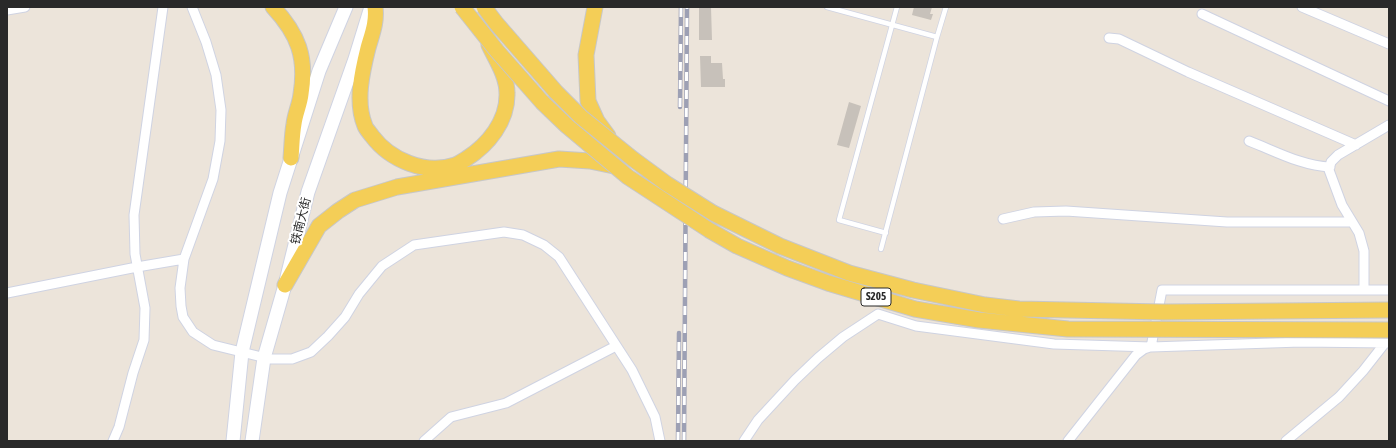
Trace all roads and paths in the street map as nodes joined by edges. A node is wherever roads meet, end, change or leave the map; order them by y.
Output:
1 (26, 7) edge
2 (163, 7) edge
3 (192, 7) edge
4 (273, 7) edge
5 (346, 7) edge
6 (371, 7) edge
7 (375, 7) edge
8 (462, 7) edge
9 (484, 7) edge
10 (595, 7) edge
11 (827, 7) edge
12 (897, 7) edge
13 (946, 7) edge
14 (1302, 7) edge
15 (7, 10) edge
16 (1202, 14) dead end
17 (892, 25) junction
18 (483, 34) junction
19 (937, 37) junction
20 (1109, 38) dead end
21 (1389, 44) edge
22 (1389, 101) edge
23 (1389, 125) edge
24 (1249, 141) dead end
25 (615, 144) junction
26 (1356, 146) junction
27 (291, 158) junction
28 (614, 166) junction
29 (1330, 167) junction
30 (1003, 219) dead end
31 (1352, 222) junction
32 (886, 232) junction
33 (881, 250) dead end
34 (184, 259) junction
35 (137, 266) junction
36 (285, 286) junction
37 (1364, 290) junction
38 (1389, 290) edge
39 (7, 293) edge
40 (1389, 310) edge
41 (1388, 339) edge
42 (616, 346) junction
43 (1151, 347) junction
44 (242, 352) junction
45 (264, 358) junction
46 (113, 441) edge
47 (233, 441) edge
48 (252, 441) edge
49 (424, 441) edge
50 (660, 441) edge
51 (744, 441) edge
52 (1068, 441) edge
53 (1286, 441) edge

1 - 15 street
2 - 35 street
3 - 34 street
4 - 27 main road
5 - 27 main road
6 - 36 main road, 铁南大街
7 - 18 main road, bridge
8 - 18 main road, S205, bridge
9 - 25 main road, S205, bridge
10 - 25 main road, bridge
11 - 17 lane
12 - 17 lane
13 - 19 lane
14 - 21 street
16 - 22 street
17 - 19 lane
17 - 32 lane
18 - 28 main road, S205, bridge
19 - 32 lane
20 - 26 street
23 - 26 street
24 - 29 street
25 - 40 main road, S205, bridge
26 - 29 street
27 - 44 main road
28 - 36 main road
28 - 41 main road, S205, bridge
29 - 31 street
30 - 31 street
31 - 37 street
32 - 33 lane
34 - 35 street
34 - 44 street
35 - 39 street
35 - 46 street
36 - 45 main road, 铁南大街
37 - 38 street
37 - 43 street
41 - 43 street
41 - 53 street
42 - 45 street
42 - 49 street
42 - 50 street
43 - 51 street
43 - 52 street
44 - 45 street
44 - 47 main road
45 - 48 main road, 铁南大街

